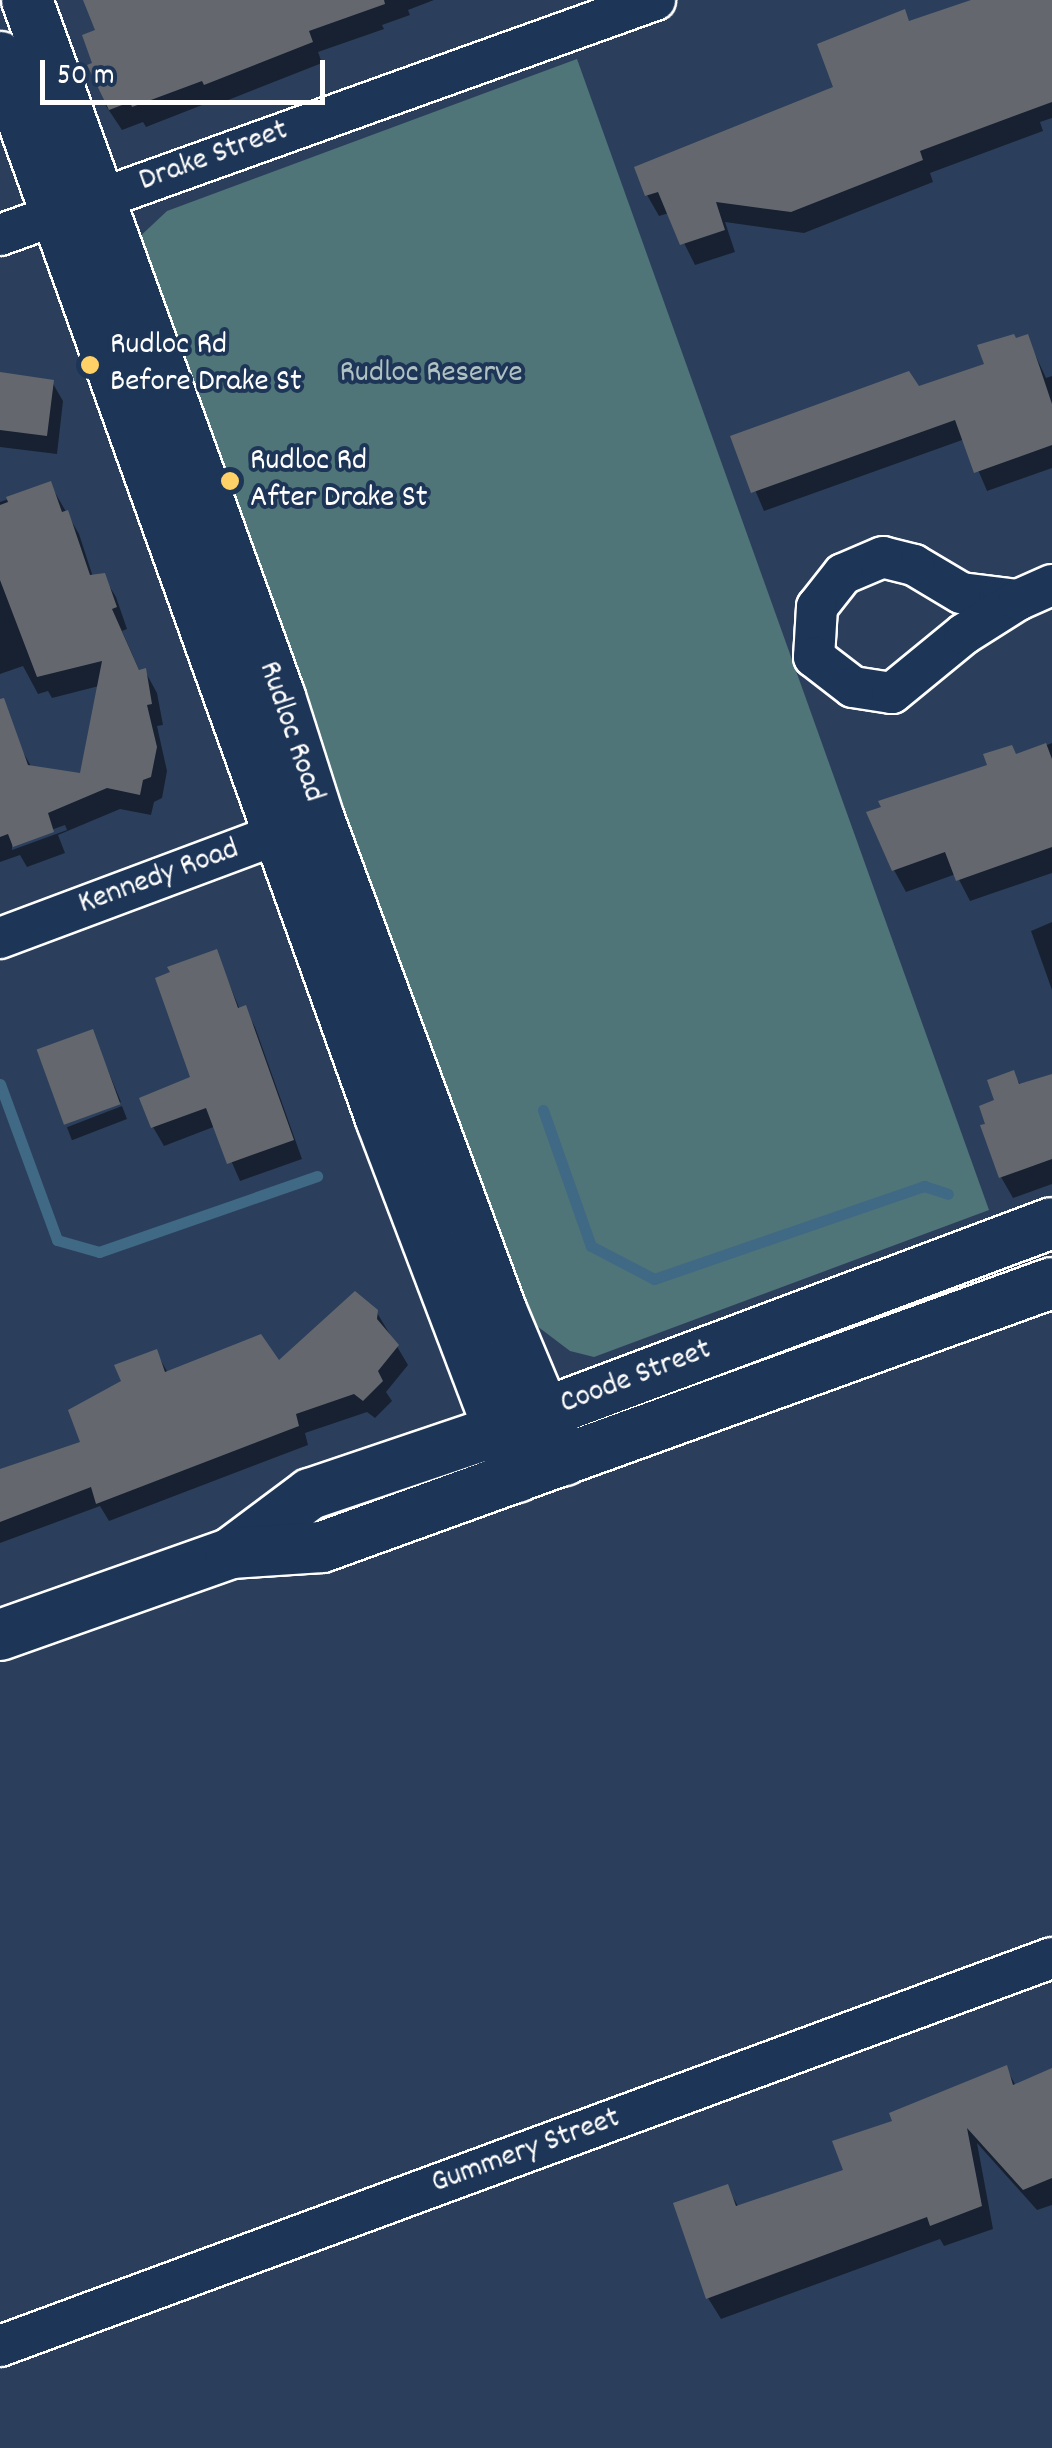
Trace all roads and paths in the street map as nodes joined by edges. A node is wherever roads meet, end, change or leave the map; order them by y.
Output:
1 (27, 0) edge
2 (656, 0) edge
3 (0, 58) edge
4 (78, 206) junction
5 (0, 235) edge
6 (1035, 593) edge
7 (299, 826) junction
8 (0, 938) edge
9 (1052, 1222) edge
10 (1052, 1283) edge
11 (545, 1412) junction
12 (499, 1430) junction
13 (564, 1460) junction
14 (517, 1477) junction
15 (231, 1553) junction
16 (0, 1635) edge
17 (1052, 1958) edge
18 (0, 2346) edge

1 - 4 main road, Rudloc Road
2 - 4 street, Drake Street
3 - 4 main road, Rudloc Road
4 - 5 street, Drake Street
4 - 7 main road, Rudloc Road
6 - 6 street
7 - 8 street, Kennedy Road
7 - 11 main road, Rudloc Road
7 - 12 main road, Rudloc Road
9 - 11 main road, Coode Street
10 - 13 main road, Coode Street
11 - 12 main road, Coode Street
11 - 13 main road, Rudloc Road
12 - 14 main road, Rudloc Road
12 - 15 main road, Coode Street
13 - 14 main road, Coode Street
14 - 15 main road, Coode Street
15 - 16 main road, Coode Street
17 - 18 street, Gummery Street

